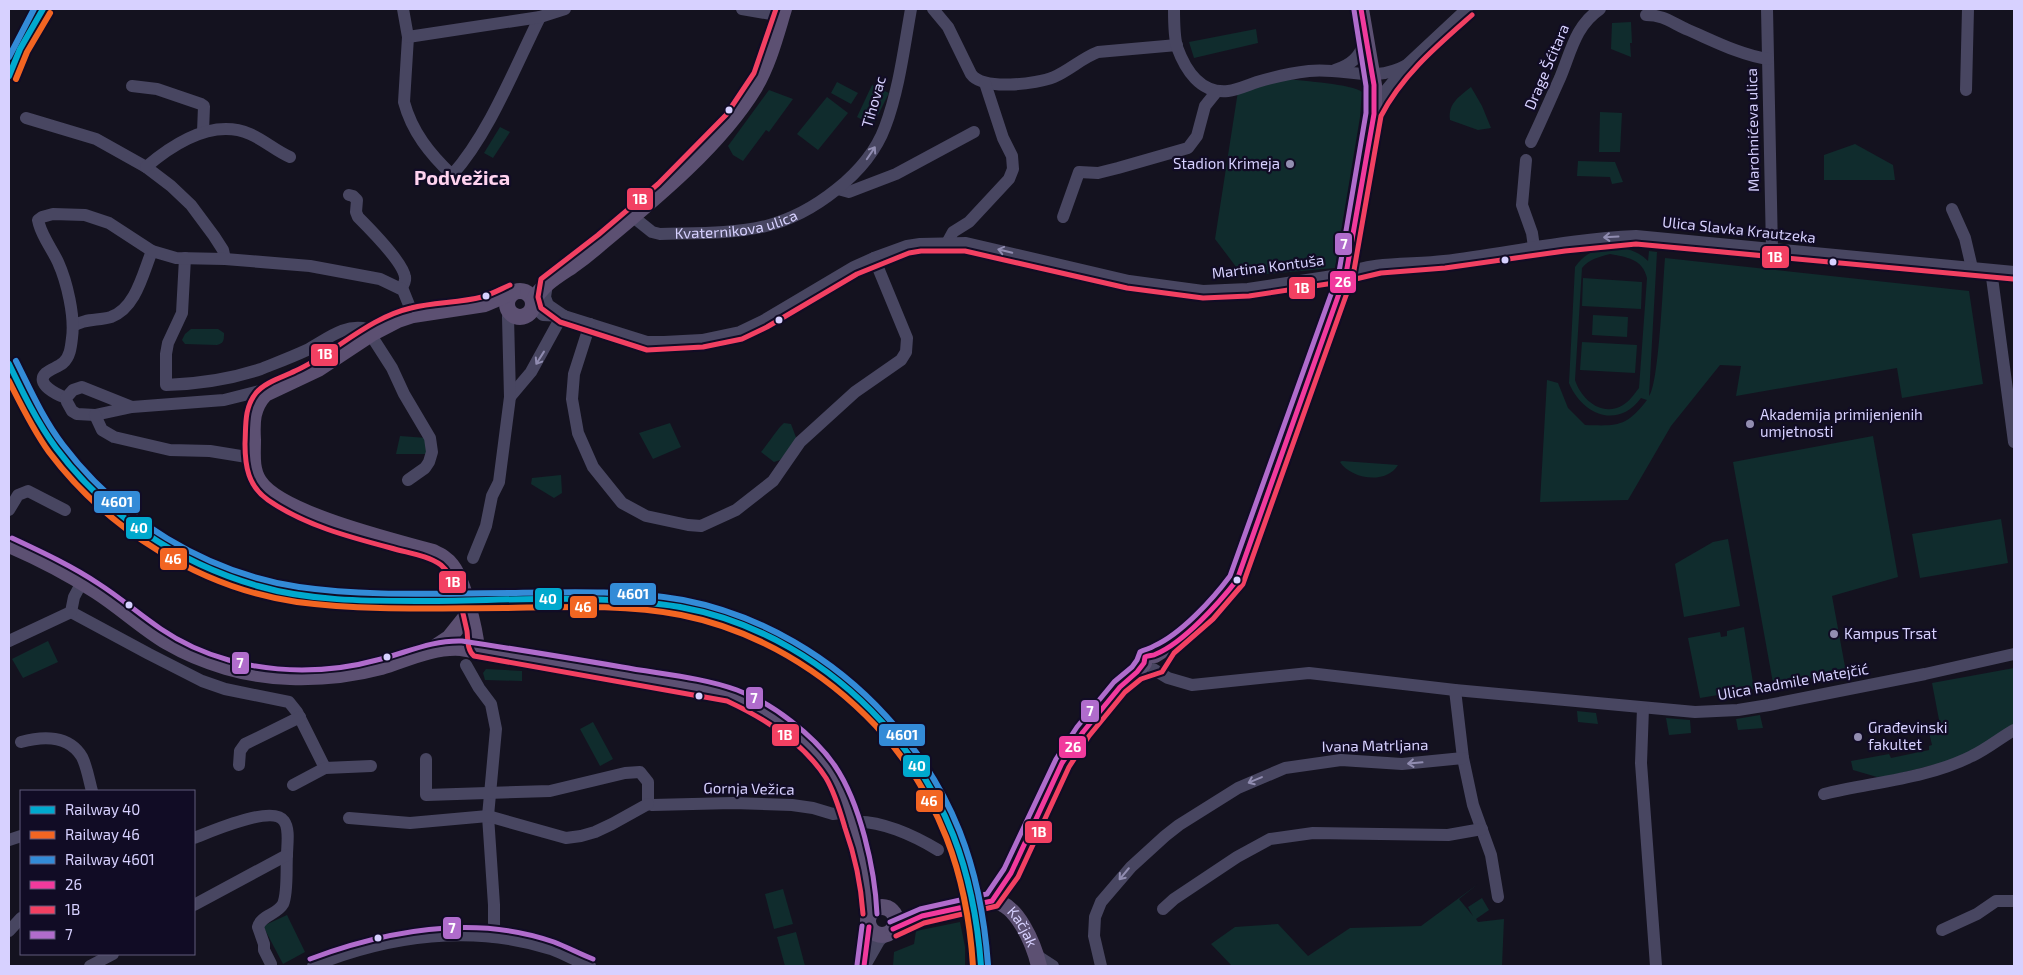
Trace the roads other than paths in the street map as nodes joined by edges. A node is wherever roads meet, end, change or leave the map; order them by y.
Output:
1 (403, 9) edge
2 (565, 9) edge
3 (742, 9) edge
4 (911, 9) edge
5 (934, 9) edge
6 (1361, 9) edge
7 (1467, 9) edge
8 (1767, 9) edge
9 (1968, 9) edge
10 (1174, 11) edge
11 (1591, 11) edge
12 (783, 12) edge
13 (1646, 15) dead end
14 (540, 16) junction
15 (408, 37) junction
16 (1366, 41) junction
17 (1176, 46) junction
18 (1768, 59) junction
19 (1407, 65) junction
20 (1331, 71) junction
21 (1372, 75) junction
22 (985, 83) junction
23 (132, 86) dead end
24 (1966, 90) dead end
25 (1217, 91) junction
26 (1374, 114) junction
27 (26, 118) dead end
28 (203, 132) junction
29 (974, 132) dead end
30 (1531, 142) dead end
31 (290, 157) dead end
32 (1526, 160) dead end
33 (146, 167) junction
34 (838, 189) junction
35 (349, 195) dead end
36 (1952, 209) dead end
37 (632, 216) junction
38 (1063, 217) dead end
39 (1352, 241) junction
40 (947, 243) junction
41 (1534, 247) junction
42 (1772, 250) junction
43 (152, 251) junction
44 (185, 258) junction
45 (874, 258) junction
46 (225, 259) junction
47 (1373, 266) junction
48 (1972, 268) junction
49 (1991, 270) junction
50 (2014, 272) edge
51 (1346, 274) junction
52 (551, 280) junction
53 (401, 288) junction
54 (516, 291) junction
55 (485, 304) junction
56 (533, 304) junction
57 (508, 313) junction
58 (413, 315) junction
59 (564, 316) junction
60 (590, 324) junction
61 (73, 326) junction
62 (371, 334) junction
63 (276, 388) junction
64 (510, 396) junction
65 (66, 398) junction
66 (224, 400) junction
67 (132, 407) junction
68 (256, 407) junction
69 (95, 415) junction
70 (2014, 442) edge
71 (253, 458) junction
72 (408, 480) dead end
73 (9, 510) edge
74 (65, 510) dead end
75 (9, 545) edge
76 (473, 558) dead end
77 (82, 582) junction
78 (71, 612) junction
79 (469, 613) junction
80 (9, 641) edge
81 (477, 649) junction
82 (426, 652) junction
83 (2014, 654) edge
84 (1154, 664) junction
85 (466, 665) dead end
86 (1455, 690) junction
87 (1643, 708) junction
88 (300, 717) junction
89 (2014, 730) edge
90 (21, 742) dead end
91 (1463, 758) junction
92 (426, 759) dead end
93 (239, 765) dead end
94 (372, 766) dead end
95 (325, 768) junction
96 (293, 785) dead end
97 (92, 790) edge
98 (490, 792) junction
99 (1824, 794) dead end
100 (648, 804) junction
101 (488, 816) junction
102 (850, 817) junction
103 (349, 818) dead end
104 (1482, 829) junction
105 (195, 838) edge
106 (938, 850) dead end
107 (287, 855) junction
108 (1011, 873) junction
109 (1498, 897) dead end
110 (2014, 901) edge
111 (988, 902) junction
112 (195, 904) edge
113 (1163, 910) dead end
114 (879, 915) junction
115 (922, 916) junction
116 (1018, 918) junction
117 (20, 919) edge
118 (1942, 930) dead end
119 (9, 931) edge
120 (890, 931) junction
121 (494, 937) junction
122 (111, 955) edge
123 (1038, 961) edge
124 (271, 964) dead end
125 (90, 966) edge
126 (313, 966) edge
127 (590, 966) edge
128 (864, 966) edge
129 (1053, 966) edge
130 (1101, 966) edge
131 (1656, 966) edge

1 - 15 street
2 - 14 street
3 - 12 street
34 -> 4 street, Tihovac
5 - 22 street
6 - 16 main road
7 - 19 street
8 - 18 street, Marohnićeva ulica
9 - 24 street
10 - 17 street
11 - 30 street, Drage Šćitara
12 - 37 main road
13 - 18 street
14 - 15 street
14 - 15 street
16 - 20 street
16 - 21 main road
17 - 22 street
17 - 25 street
18 - 42 street, Marohnićeva ulica
19 - 21 street
19 - 26 street
20 - 21 street
20 - 25 street
21 - 26 main road
22 - 40 street
23 - 28 street
25 - 38 street
26 - 39 main road
27 - 33 street
28 - 31 street
28 - 33 street
29 - 34 street
32 - 41 street
33 - 46 street
34 - 37 street, Kvaternikova ulica
35 - 53 street
36 - 48 street
37 - 52 main road
39 - 47 street
39 - 51 main road
40 - 45 street, Martina Kontuša
51 -> 40 street, Martina Kontuša
42 -> 41 street, Ulica Slavka Krautzeka
41 - 47 street, Ulica Slavka Krautzeka
42 - 48 street, Ulica Slavka Krautzeka
43 - 44 street
43 - 61 street
43 - 61 street
44 - 46 street
44 - 62 street
45 - 60 street, Martina Kontuša
45 - 60 street
46 - 53 street
47 - 51 street, Ulica Slavka Krautzeka
48 - 49 street, Ulica Slavka Krautzeka
49 - 50 street, Ulica Slavka Krautzeka
49 - 70 street
51 - 84 main road
52 - 54 main road
52 - 56 main road
52 - 59 street, Martina Kontuša
53 - 58 street
54 - 55 main road
54 - 56 main road
54 - 57 main road
55 - 57 main road
55 - 58 main road
56 - 57 main road
56 - 59 street, Martina Kontuša
57 - 64 street
58 - 62 main road
59 - 60 street, Martina Kontuša
59 -> 64 street
61 - 65 street
62 - 63 main road
62 - 72 street
63 - 66 street
63 - 68 main road
64 - 76 street
65 - 67 street
65 - 69 street
66 - 67 street
66 - 68 street
67 - 69 street
68 - 71 main road
69 - 71 street
71 - 79 main road
73 - 74 street
75 - 77 main road
77 - 78 street
77 - 82 main road
78 - 80 street
78 - 88 street
79 - 81 main road
79 - 82 main road
81 - 82 main road
81 - 102 main road
83 - 87 street, Ulica Radmile Matejčić
84 - 86 street, Ulica Radmile Matejčić
84 - 108 main road
85 - 98 street
86 - 87 street, Ulica Radmile Matejčić
86 - 91 street
87 - 131 street
88 - 93 street
88 - 95 street
89 - 99 street
90 - 97 street
91 - 104 street
91 -> 130 street, Ivana Matrljana
92 - 98 street
94 - 95 street
95 - 96 street
98 - 100 street
98 - 101 street
100 - 101 street
100 - 102 street, Gornja Vežica
101 - 103 street
101 - 121 street
102 - 106 street, Gornja Vežica
102 - 114 main road
104 - 109 street
104 - 113 street
105 - 107 street
107 - 112 street
107 - 124 street
108 - 111 main road
108 - 116 main road
110 - 118 street
111 - 115 main road
111 - 116 main road, Kačjak
114 - 115 main road
114 - 120 main road
114 - 120 main road
114 - 128 street
115 - 120 main road
116 - 123 main road, Kačjak
117 - 119 street
120 - 128 street
121 - 126 street
121 - 127 street
122 - 125 street
123 - 129 street

